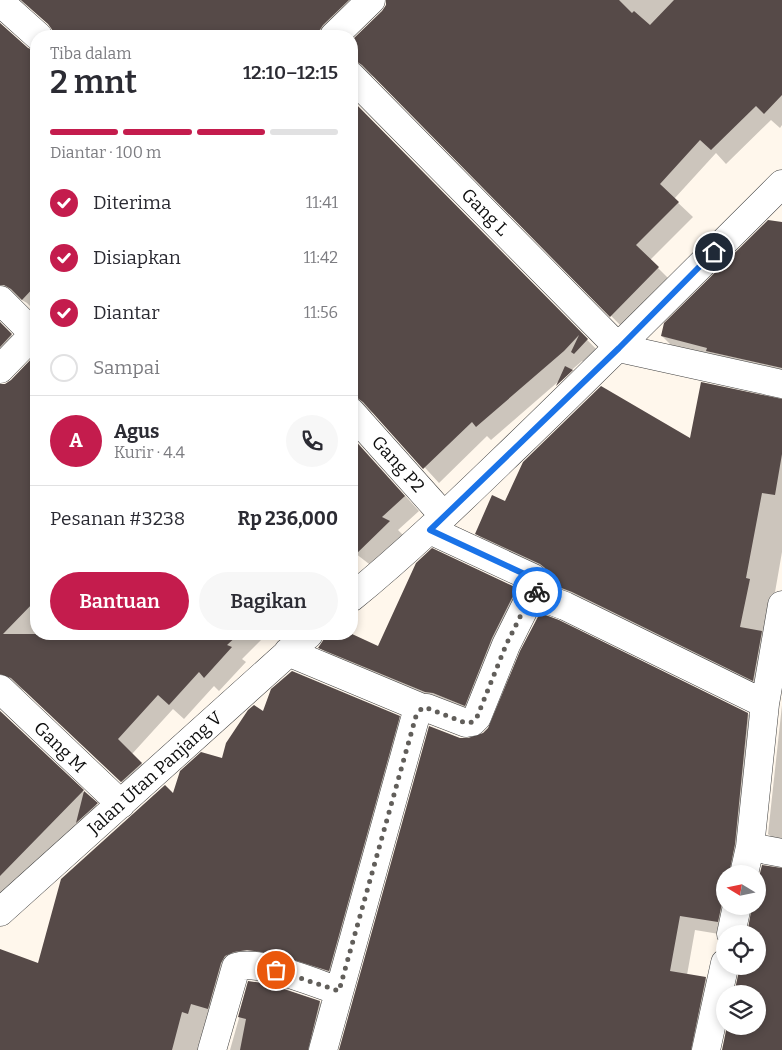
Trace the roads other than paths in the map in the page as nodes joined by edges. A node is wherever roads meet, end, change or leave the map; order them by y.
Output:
1 (371, 0) edge
2 (0, 2) edge
3 (31, 30) edge
4 (340, 30) edge
5 (358, 83) edge
6 (782, 184) edge
7 (0, 300) edge
8 (30, 328) edge
9 (30, 340) edge
10 (619, 348) junction
11 (0, 369) edge
12 (782, 384) edge
13 (358, 421) edge
14 (437, 523) junction
15 (358, 592) edge
16 (538, 596) junction
17 (782, 605) edge
18 (302, 640) edge
19 (288, 652) junction
20 (0, 689) edge
21 (765, 704) junction
22 (422, 708) junction
23 (121, 804) junction
24 (750, 847) junction
25 (782, 853) edge
26 (746, 865) edge
27 (0, 912) edge
28 (722, 975) edge
29 (339, 991) junction
30 (212, 1050) edge
31 (323, 1050) edge
32 (706, 1050) edge

1 - 4 street
2 - 3 street
5 - 10 street, Gang L
6 - 10 street
7 - 8 street
9 - 11 street
10 - 12 street
10 - 14 street
13 - 14 street, Gang P2
14 - 15 street
14 - 16 street
16 - 21 street
16 - 22 street
17 - 21 street
18 - 19 street, Jalan Utan Panjang V
19 - 22 street
19 - 23 street, Jalan Utan Panjang V
20 - 23 street, Gang M
21 - 24 street
22 - 29 street
23 - 27 street, Jalan Utan Panjang V
24 - 25 street
24 - 26 street
28 - 32 street
29 - 30 street
29 - 31 street

